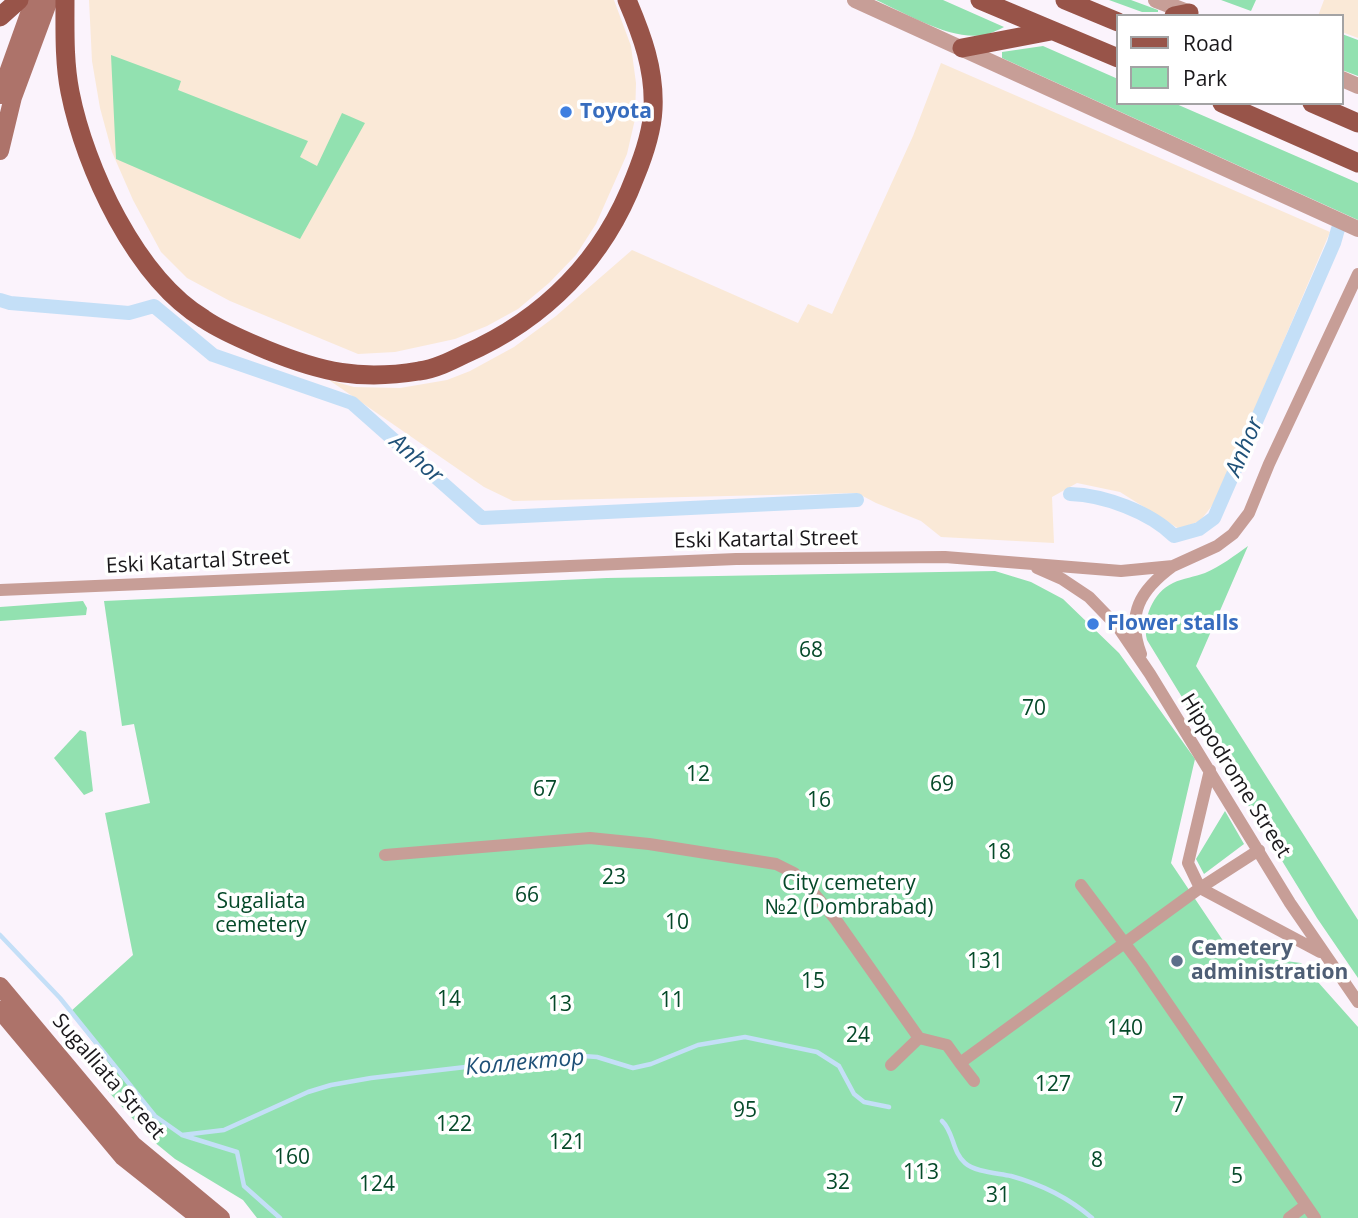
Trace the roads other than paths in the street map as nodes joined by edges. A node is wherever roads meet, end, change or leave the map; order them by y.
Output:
1 (19, 0) edge
2 (34, 0) edge
3 (49, 0) edge
4 (65, 0) edge
5 (627, 0) edge
6 (855, 0) edge
7 (980, 0) edge
8 (1156, 0) edge
9 (1070, 2) edge
10 (1184, 14) edge
11 (0, 17) edge
12 (1116, 21) edge
13 (1051, 32) junction
14 (962, 48) junction
15 (1116, 57) edge
16 (0, 95) edge
17 (1227, 105) edge
18 (1317, 105) edge
19 (1358, 123) edge
20 (0, 151) edge
21 (1356, 157) edge
22 (1355, 230) edge
23 (1357, 278) edge
24 (1020, 562) junction
25 (1173, 566) junction
26 (3, 591) edge
27 (1150, 674) junction
28 (1210, 770) junction
29 (1259, 850) junction
30 (385, 855) dead end
31 (1081, 885) dead end
32 (1200, 888) junction
33 (1125, 943) junction
34 (1323, 954) junction
35 (0, 986) edge
36 (1358, 1003) edge
37 (0, 1010) edge
38 (919, 1038) junction
39 (960, 1063) junction
40 (891, 1065) dead end
41 (974, 1081) dead end
42 (1306, 1205) junction
43 (200, 1218) edge
44 (221, 1218) edge
45 (1289, 1218) edge
46 (1315, 1218) edge

1 - 11 main road
2 - 16 main road
3 - 20 main road
4 - 5 main road
6 - 14 street
7 - 13 main road
8 - 10 street
9 - 12 main road
13 - 14 main road
13 - 15 main road
14 - 22 street
17 - 21 main road
18 - 19 main road
23 - 25 street, Eski Katartal Street
24 - 25 street, Eski Katartal Street
24 - 26 street, Eski Katartal Street
24 - 27 street
25 - 27 street, Hippodrome Street
27 - 28 street, Hippodrome Street
28 - 29 street, Hippodrome Street
28 - 32 street
29 - 32 street
29 - 34 street, Hippodrome Street
30 - 38 street
31 - 33 street
32 - 33 street
32 - 34 street
33 - 39 street
33 - 42 street
34 - 36 street, Hippodrome Street
35 - 44 main road, Sugalliata Street
37 - 43 main road, Sugalliata Street
38 - 39 street
38 - 40 street
39 - 41 street
42 - 45 street
42 - 46 street

